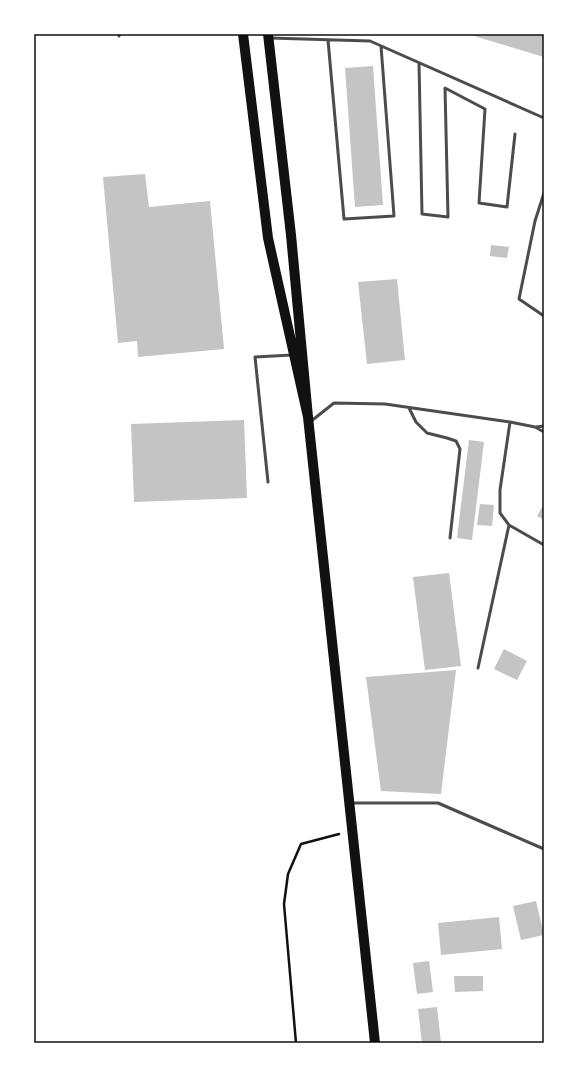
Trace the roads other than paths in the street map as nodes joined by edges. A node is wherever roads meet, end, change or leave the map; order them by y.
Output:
1 (243, 34) edge
2 (268, 36) edge
3 (328, 40) junction
4 (381, 46) junction
5 (419, 63) junction
6 (544, 118) edge
7 (515, 134) dead end
8 (544, 193) edge
9 (544, 316) edge
10 (294, 355) junction
11 (409, 408) junction
12 (309, 420) junction
13 (510, 422) junction
14 (544, 426) edge
15 (535, 428) junction
16 (544, 432) edge
17 (268, 482) dead end
18 (509, 525) junction
19 (450, 538) dead end
20 (544, 545) edge
21 (478, 668) dead end
22 (349, 802) junction
23 (544, 849) edge
24 (375, 1043) edge

1 - 10 main road
2 - 3 lane
2 - 12 main road
3 - 4 lane
3 - 4 lane
4 - 5 lane
5 - 6 lane
5 - 7 lane
8 - 9 lane
10 - 12 main road
10 - 17 lane
11 - 12 lane
11 - 13 lane
11 - 19 lane
12 - 22 main road
13 - 15 lane
13 - 18 lane
14 - 15 lane
15 - 16 lane
18 - 20 lane
18 - 21 lane
22 - 23 lane
22 - 24 main road

